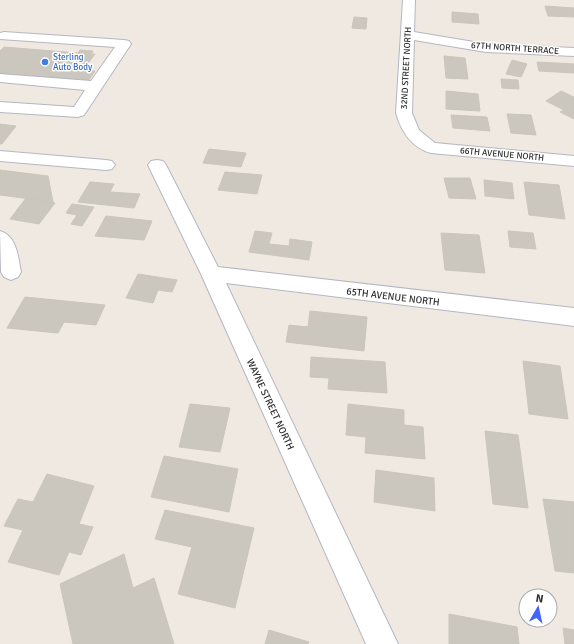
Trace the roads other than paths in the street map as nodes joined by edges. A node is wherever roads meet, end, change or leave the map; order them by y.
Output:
1 (410, 0) edge
2 (408, 35) junction
3 (1, 36) edge
4 (574, 52) edge
5 (0, 78) edge
6 (95, 86) junction
7 (0, 107) edge
8 (431, 148) joint
9 (0, 156) edge
10 (574, 161) edge
11 (106, 165) dead end
12 (157, 165) dead end
13 (0, 238) edge
14 (11, 272) dead end
15 (211, 274) junction
16 (574, 317) edge
17 (382, 644) edge

1 - 2 street, 32ND STREET NORTH
2 - 4 street, 67TH NORTH TERRACE
2 - 8 street, 32ND STREET NORTH
3 - 6 street
5 - 6 street
6 - 7 street
8 - 10 street, 66TH AVENUE NORTH
9 - 11 street
12 - 15 street, WAYNE STREET NORTH
13 - 14 street
15 - 16 street, 65TH AVENUE NORTH
15 - 17 street, WAYNE STREET NORTH

